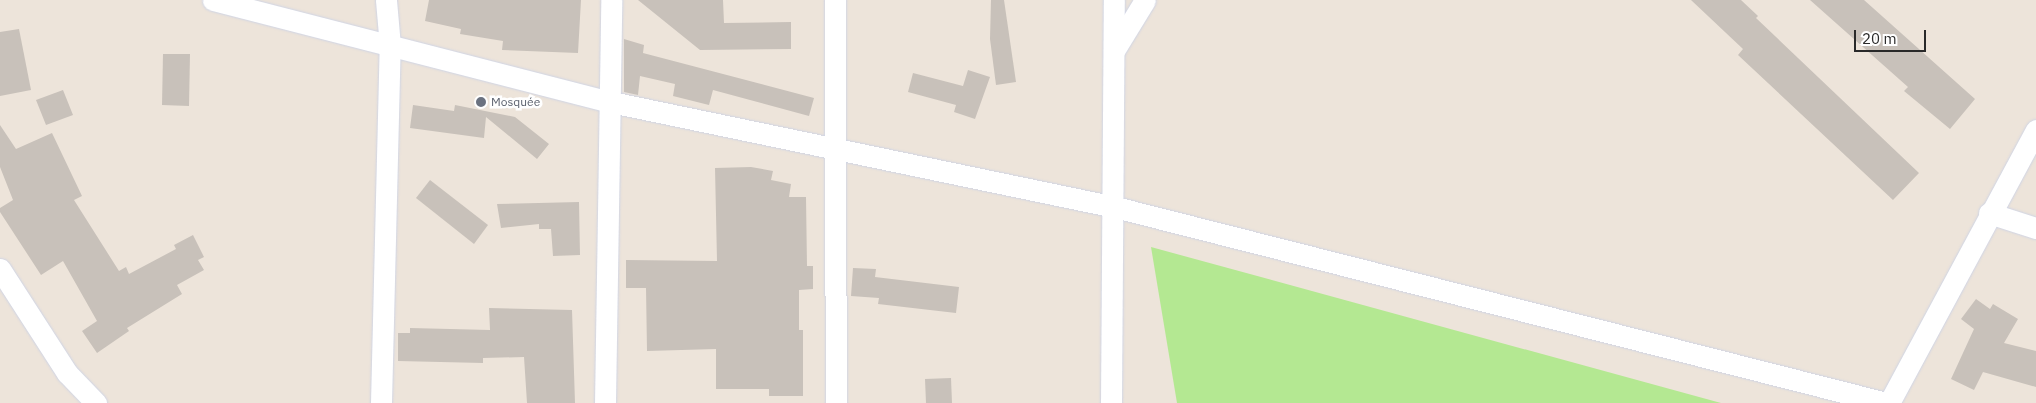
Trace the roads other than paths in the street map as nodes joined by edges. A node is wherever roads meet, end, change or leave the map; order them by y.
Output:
1 (213, 0) edge
2 (386, 0) edge
3 (611, 0) edge
4 (835, 0) edge
5 (1114, 0) edge
6 (1145, 0) edge
7 (390, 46) junction
8 (1114, 49) junction
9 (611, 102) junction
10 (2036, 130) edge
11 (836, 148) junction
12 (1115, 207) junction
13 (1989, 213) junction
14 (2036, 228) edge
15 (0, 269) edge
16 (96, 403) edge
17 (381, 403) edge
18 (605, 403) edge
19 (836, 403) edge
20 (1111, 403) edge
21 (1888, 403) edge

1 - 7 street
2 - 7 street
3 - 9 street
4 - 11 street
5 - 8 street
6 - 8 street
7 - 9 street
7 - 17 street
8 - 12 street
9 - 11 street
9 - 18 street
10 - 13 street
11 - 12 street
11 - 19 street
12 - 20 street
12 - 21 street
13 - 14 street
13 - 21 street
15 - 16 street

